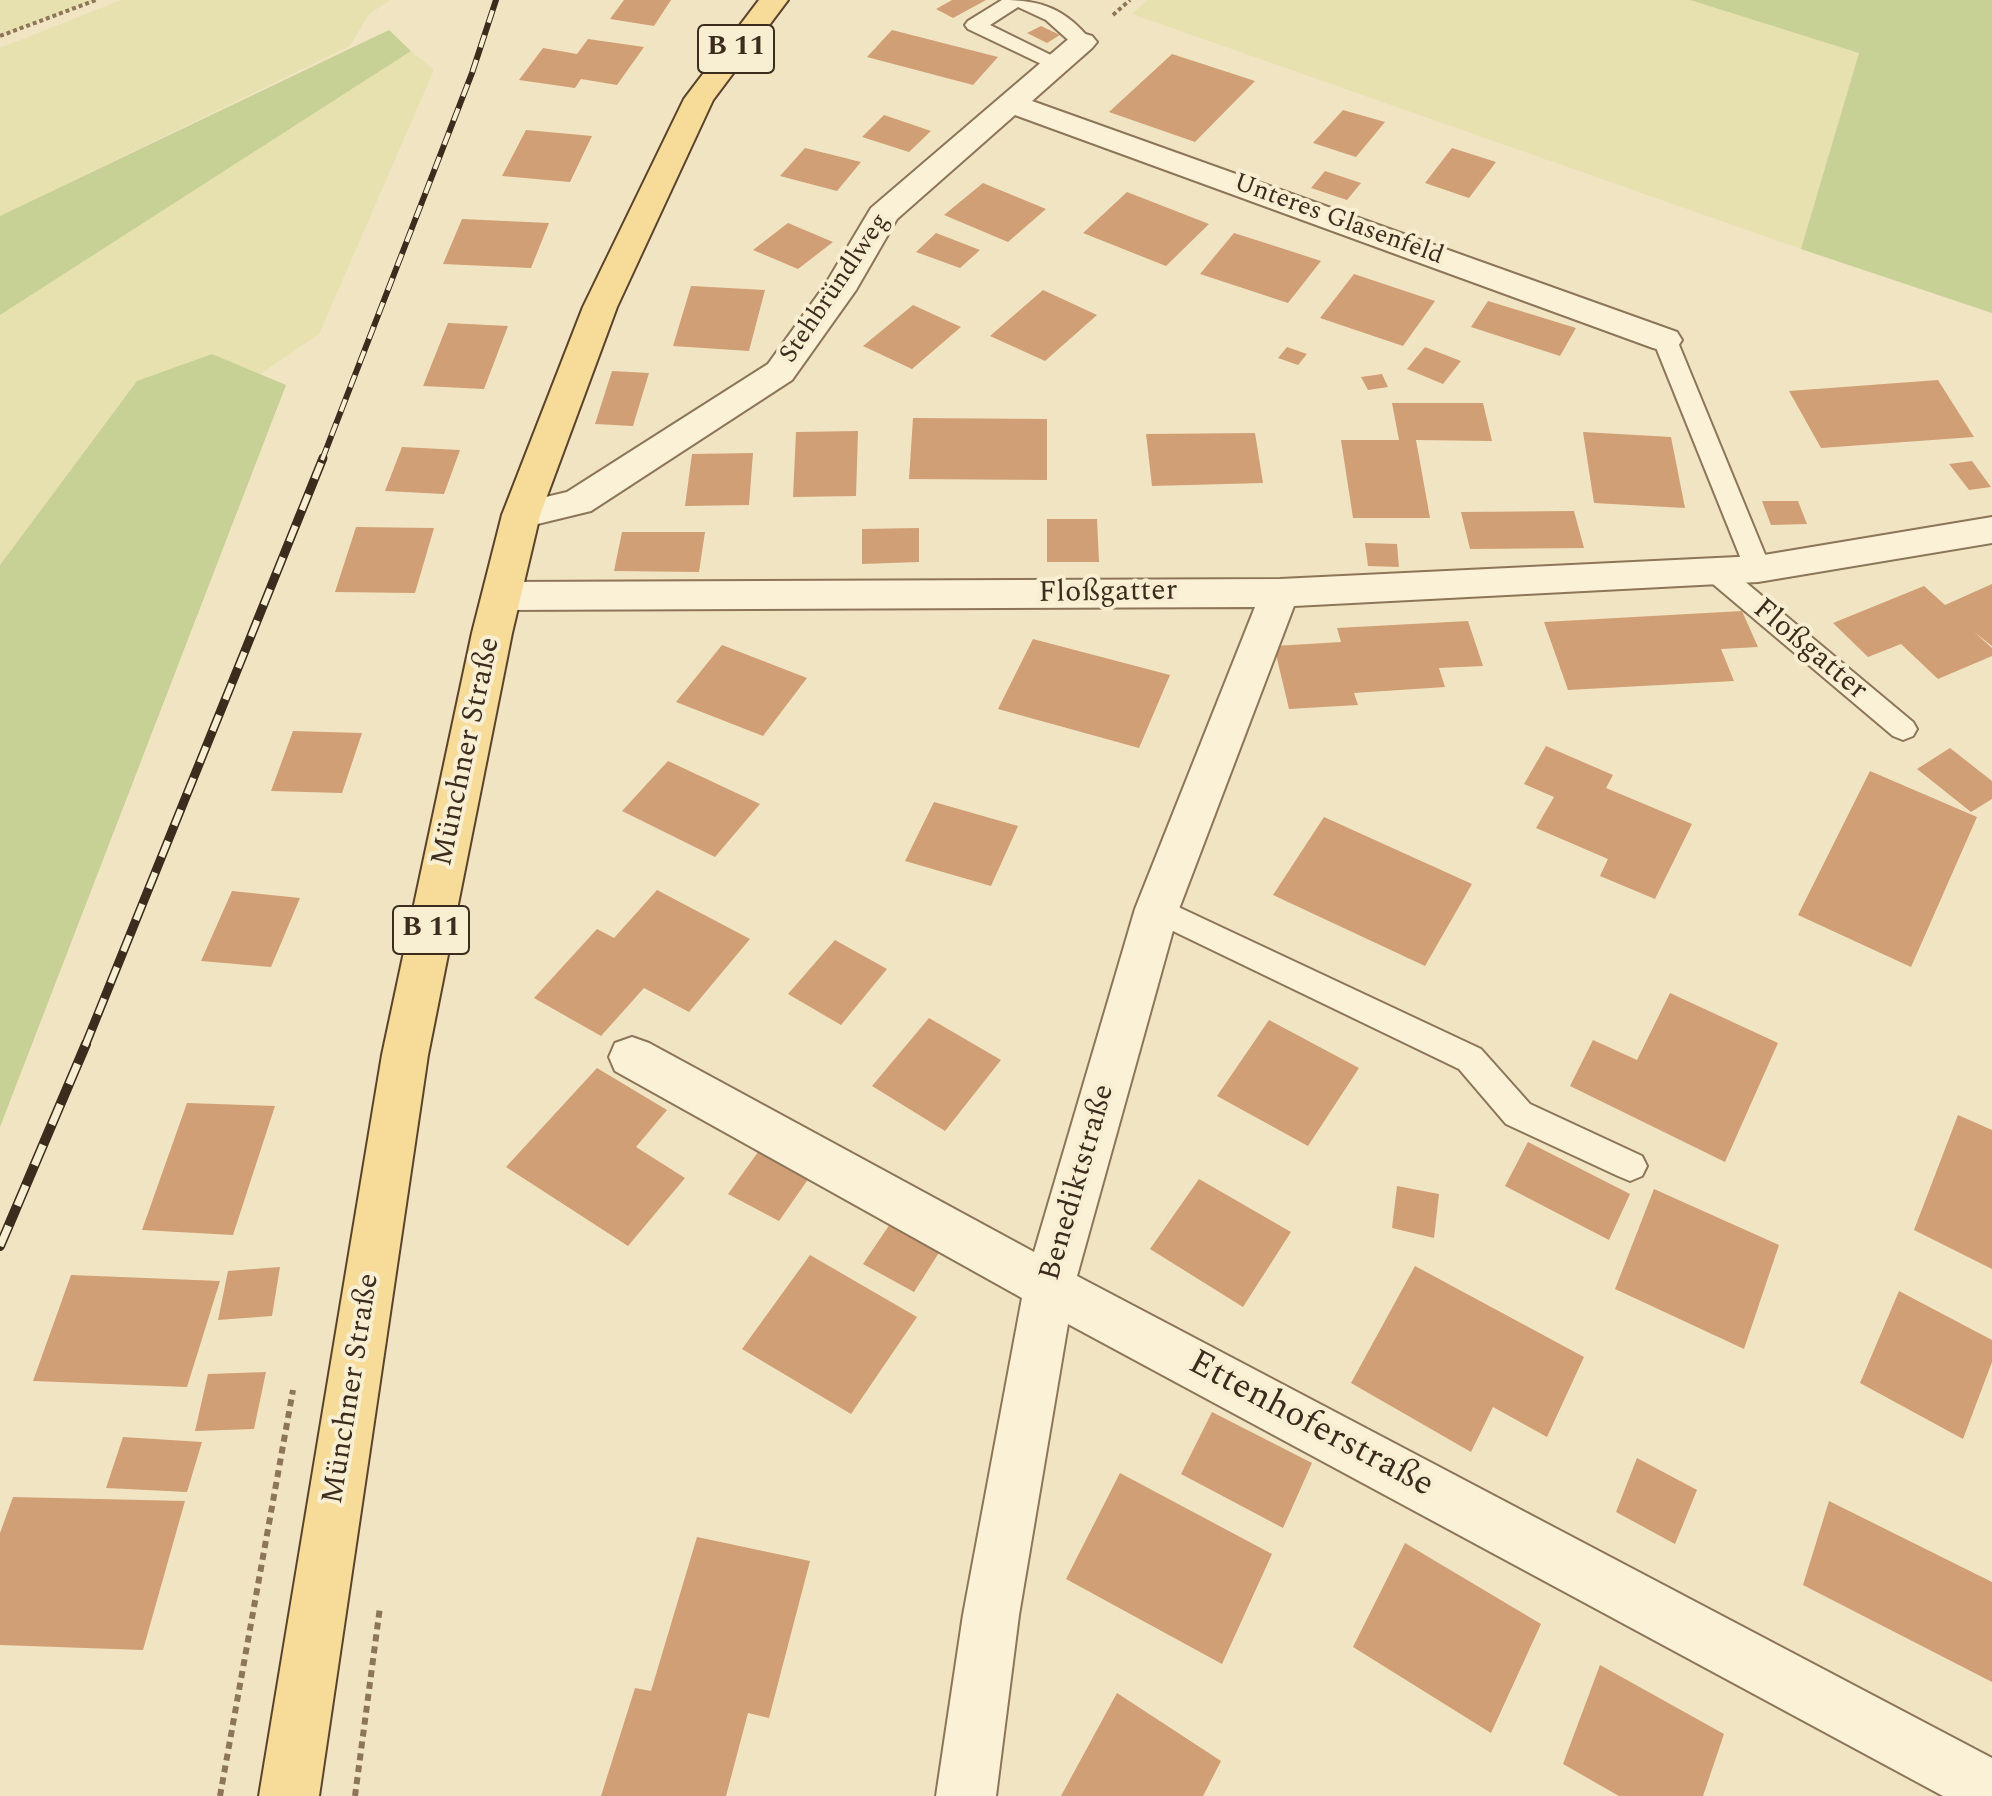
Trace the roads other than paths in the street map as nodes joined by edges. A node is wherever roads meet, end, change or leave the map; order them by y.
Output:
1 (774, 0) edge
2 (1018, 0) edge
3 (1082, 42) joint
4 (1054, 64) junction
5 (1010, 103) junction
6 (1665, 340) joint
7 (521, 515) junction
8 (1992, 530) edge
9 (1758, 569) junction
10 (1716, 572) junction
11 (1280, 593) junction
12 (501, 596) junction
13 (1903, 729) dead end
14 (1157, 909) junction
15 (632, 1057) dead end
16 (1630, 1166) dead end
17 (1049, 1287) junction
18 (1992, 1790) edge
19 (289, 1796) edge
20 (966, 1796) edge

1 - 7 main road, Münchner Straße / B 11
2 - 3 lane
2 - 4 lane
3 - 4 street, Stehbründlweg
4 - 5 street, Stehbründlweg
5 - 6 street, Unteres Glasenfeld
5 - 7 street, Stehbründlweg
6 - 9 lane, Floßgatter
7 - 12 main road, Münchner Straße / B 11
8 - 9 street, Floßgatter
9 - 10 street, Floßgatter
10 - 11 street, Floßgatter
10 - 13 lane, Floßgatter
11 - 12 street, Floßgatter
11 - 14 street, Benediktstraße
12 - 19 main road, Münchner Straße / B 11
14 - 16 lane
14 - 17 street, Benediktstraße
15 - 17 street, Ettenhoferstraße
17 - 18 street, Ettenhoferstraße
17 - 20 street, Benediktstraße

